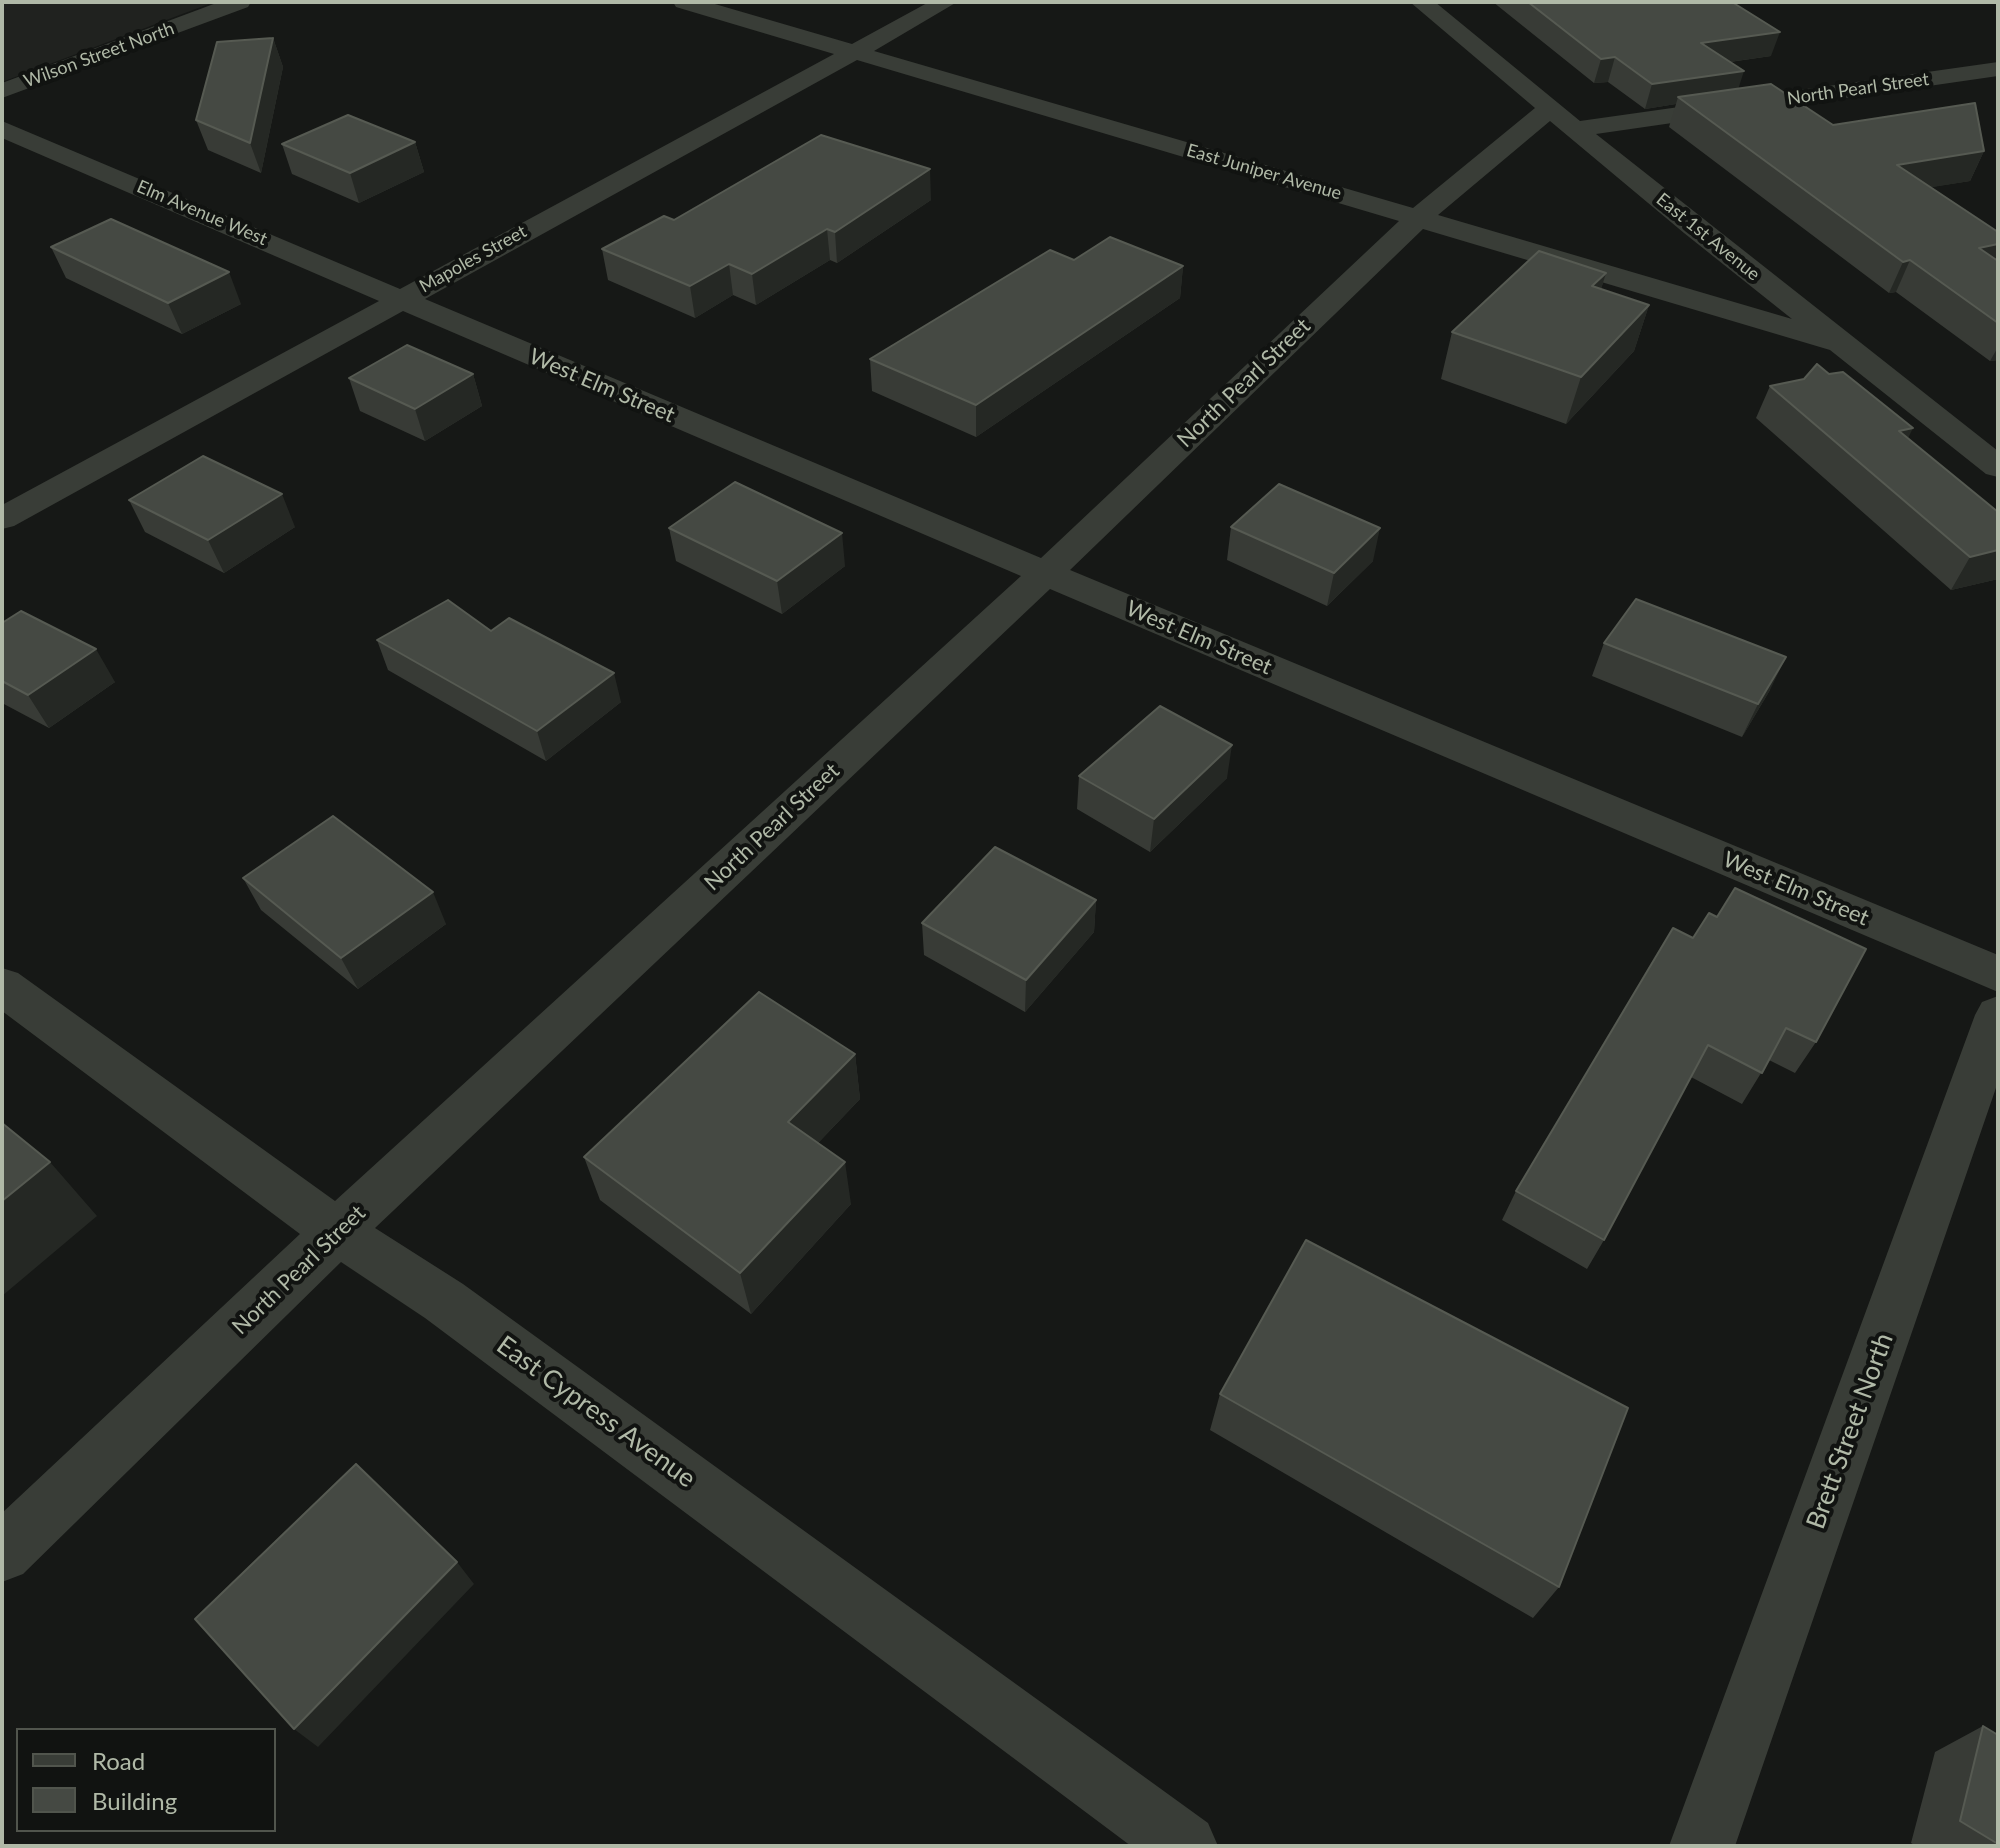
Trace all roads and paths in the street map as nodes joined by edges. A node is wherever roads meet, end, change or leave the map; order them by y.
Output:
1 (240, 2) edge
2 (684, 2) edge
3 (946, 2) edge
4 (1421, 2) edge
5 (852, 51) junction
6 (1998, 69) edge
7 (2, 91) edge
8 (1562, 119) junction
9 (2, 129) edge
10 (1418, 218) junction
11 (402, 298) junction
12 (1844, 344) junction
13 (1998, 467) edge
14 (2, 519) edge
15 (1046, 573) junction
16 (1998, 974) edge
17 (2, 986) edge
18 (1998, 1015) edge
19 (339, 1233) junction
20 (2, 1553) edge
21 (1185, 1846) edge
22 (1702, 1846) edge

1 - 7 street, Wilson Street North
2 - 5 street, East Juniper Avenue
3 - 5 street, Mapoles Street
4 - 8 street, East 1st Avenue
5 - 10 street, East Juniper Avenue
5 - 11 street, Mapoles Street
6 - 8 street, North Pearl Street
8 - 10 street, North Pearl Street
8 - 12 street, East 1st Avenue
9 - 11 street, Elm Avenue West
10 - 12 street, East Juniper Avenue
10 - 15 street, North Pearl Street
11 - 14 street, Mapoles Street
11 - 15 street, West Elm Street
12 - 13 street, East 1st Avenue
15 - 16 street, West Elm Street
15 - 19 street, North Pearl Street
17 - 19 street, East Cypress Avenue
18 - 22 street, Brett Street North
19 - 20 street, North Pearl Street
19 - 21 street, East Cypress Avenue

